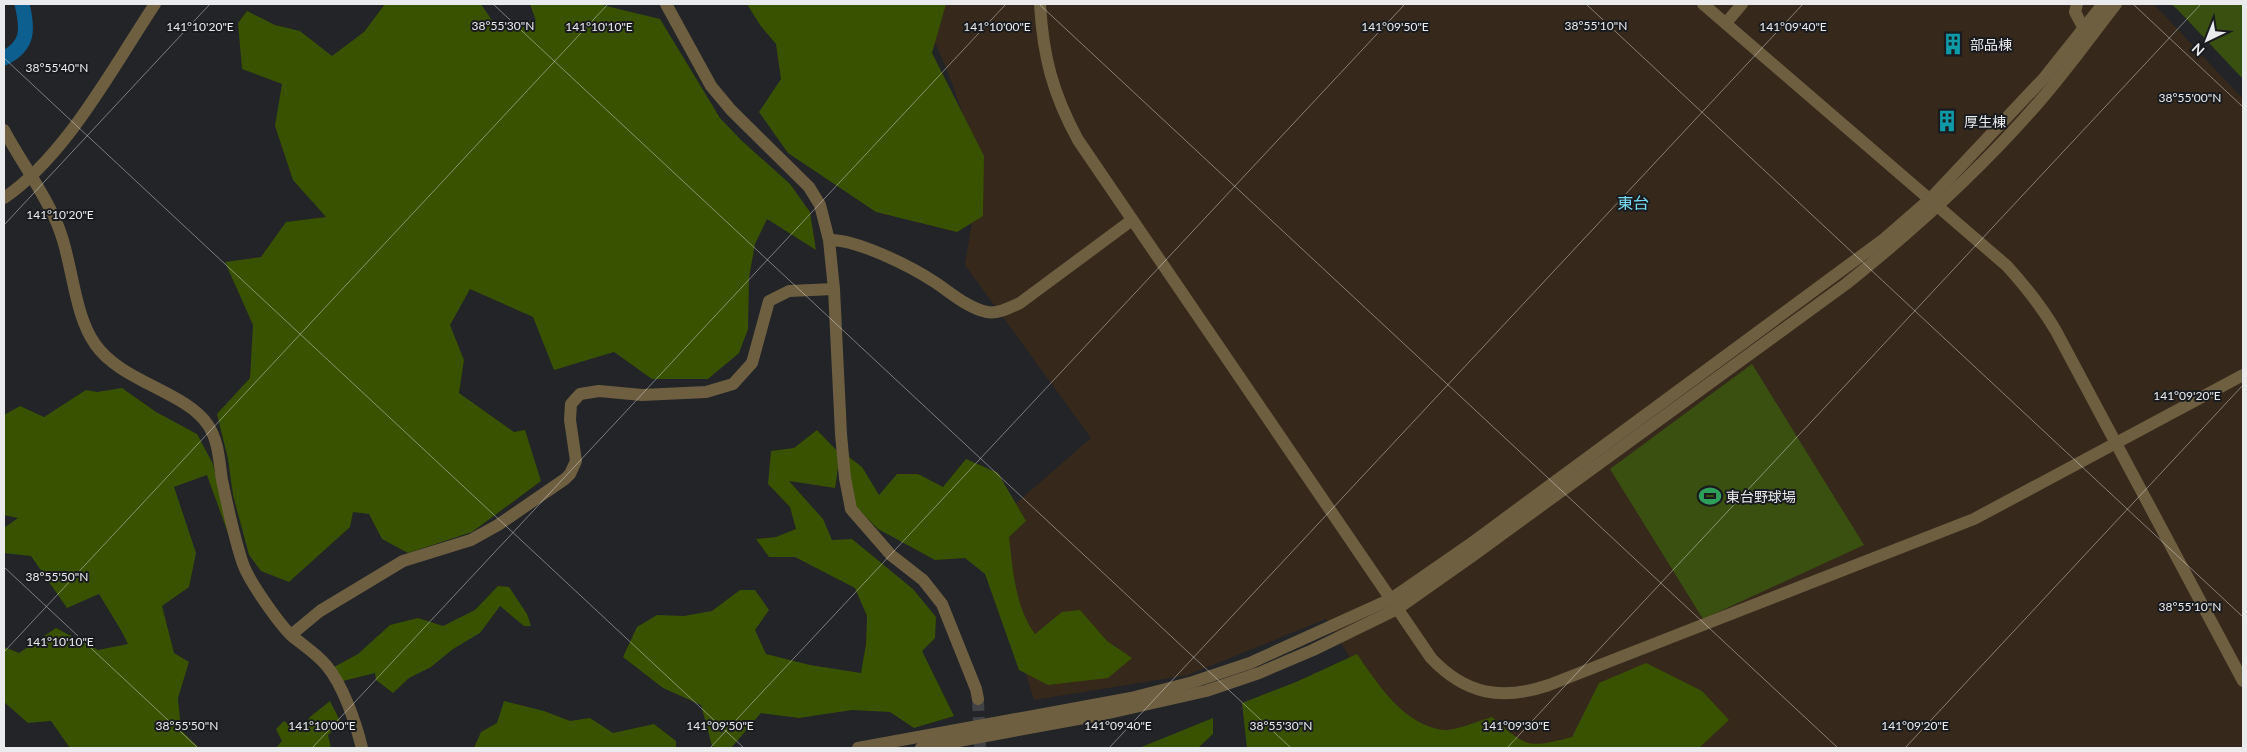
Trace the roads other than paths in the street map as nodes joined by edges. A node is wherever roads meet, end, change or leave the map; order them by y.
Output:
1 (155, 4) edge
2 (666, 4) edge
3 (1040, 4) edge
4 (1703, 4) edge
5 (1742, 4) edge
6 (2077, 4) edge
7 (2103, 4) edge
8 (2116, 4) edge
9 (1726, 23) junction
10 (2084, 29) junction
11 (4, 130) edge
12 (32, 177) junction
13 (4, 198) edge
14 (1934, 203) junction
15 (1132, 220) junction
16 (830, 240) junction
17 (834, 289) junction
18 (2243, 375) edge
19 (2116, 443) junction
20 (1394, 604) junction
21 (291, 635) junction
22 (2243, 681) edge
23 (978, 699) tunnel mouth
24 (362, 748) edge
25 (858, 748) edge
26 (921, 748) edge

1 - 12 street
2 - 16 street
3 - 15 street
4 - 9 street
5 - 9 street
6 - 10 street
7 - 10 street
8 - 14 street
9 - 14 street
10 - 14 street
11 - 12 street
12 - 13 street
12 - 21 street
14 - 19 street
14 - 20 street
15 - 16 street
15 - 20 street
16 - 17 street
17 - 21 street
17 - 23 street
18 - 19 street
19 - 20 street
19 - 22 street
20 - 25 street
20 - 26 street
21 - 24 street

